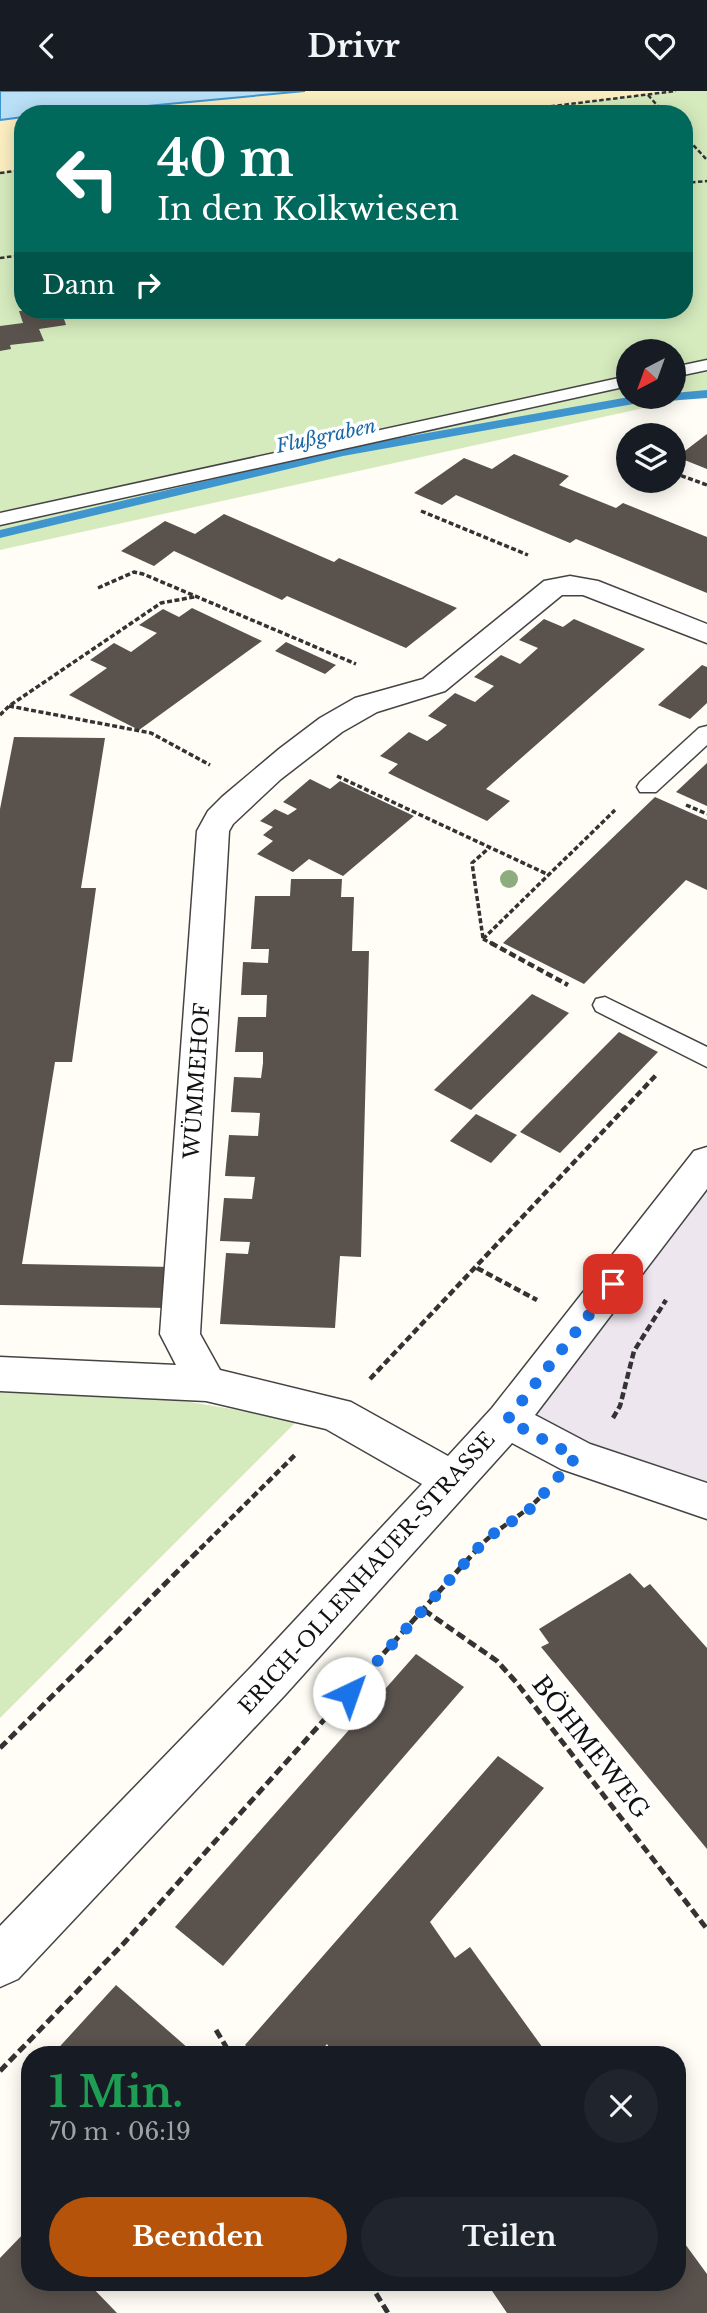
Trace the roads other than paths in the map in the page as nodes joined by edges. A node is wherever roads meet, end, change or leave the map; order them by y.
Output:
1 (707, 365) edge
2 (686, 369) edge
3 (616, 384) edge
4 (0, 519) edge
5 (707, 634) edge
6 (707, 733) edge
7 (648, 787) road end
8 (605, 1005) road end
9 (707, 1058) edge
10 (707, 1161) edge
11 (0, 1374) edge
12 (206, 1384) junction
13 (507, 1420) junction
14 (453, 1480) junction
15 (707, 1501) edge
16 (0, 1962) edge

1 - 2 lane
3 - 4 lane
5 - 12 street, WÜMMEHOF
6 - 7 lane
8 - 9 lane
10 - 13 street, ERICH-OLLENHAUER-STRASSE
11 - 12 street
12 - 14 street
13 - 14 street, ERICH-OLLENHAUER-STRASSE
13 - 15 street
14 - 16 street, ERICH-OLLENHAUER-STRASSE

